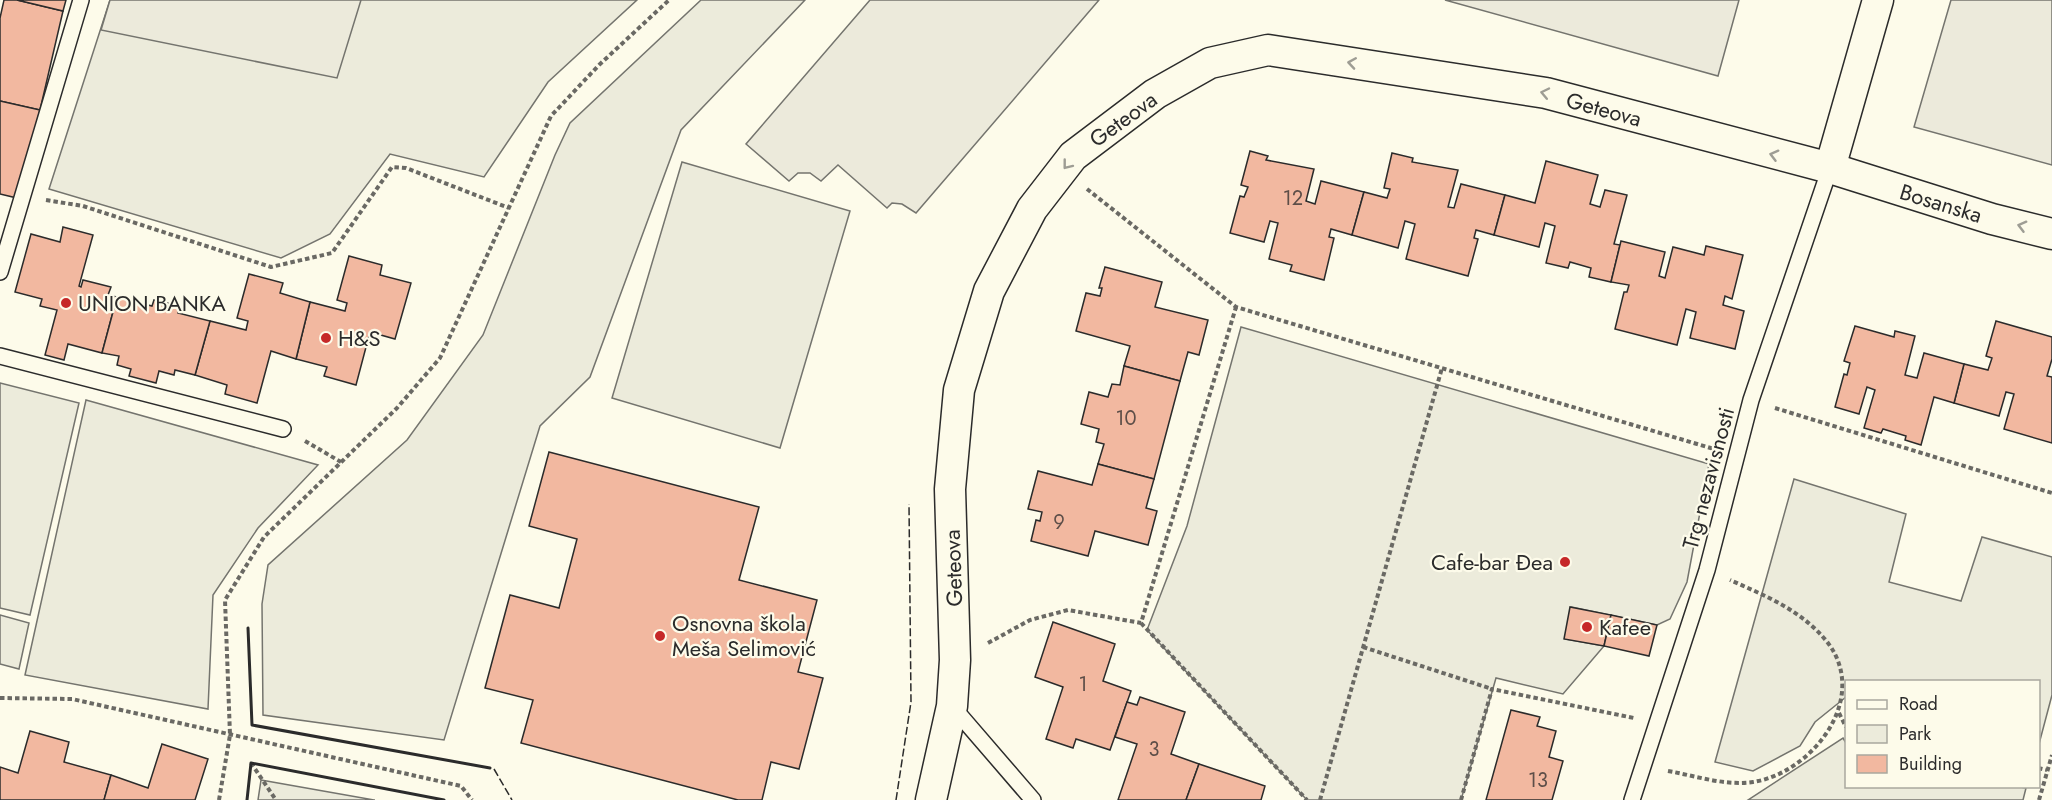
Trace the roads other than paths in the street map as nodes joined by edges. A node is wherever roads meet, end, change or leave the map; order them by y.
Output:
1 (81, 0) edge
2 (1878, 0) edge
3 (1830, 168) junction
4 (2052, 234) edge
5 (0, 272) edge
6 (0, 356) edge
7 (283, 429) road end
8 (952, 706) junction
9 (931, 800) edge
10 (1033, 800) edge
11 (1632, 800) edge

1 - 5 lane
2 - 3 street
4 -> 3 street, Bosanska
3 -> 8 street, Geteova
3 - 11 lane, Trg nezavisnosti
6 - 7 lane
8 - 9 street, Geteova
8 - 10 lane

